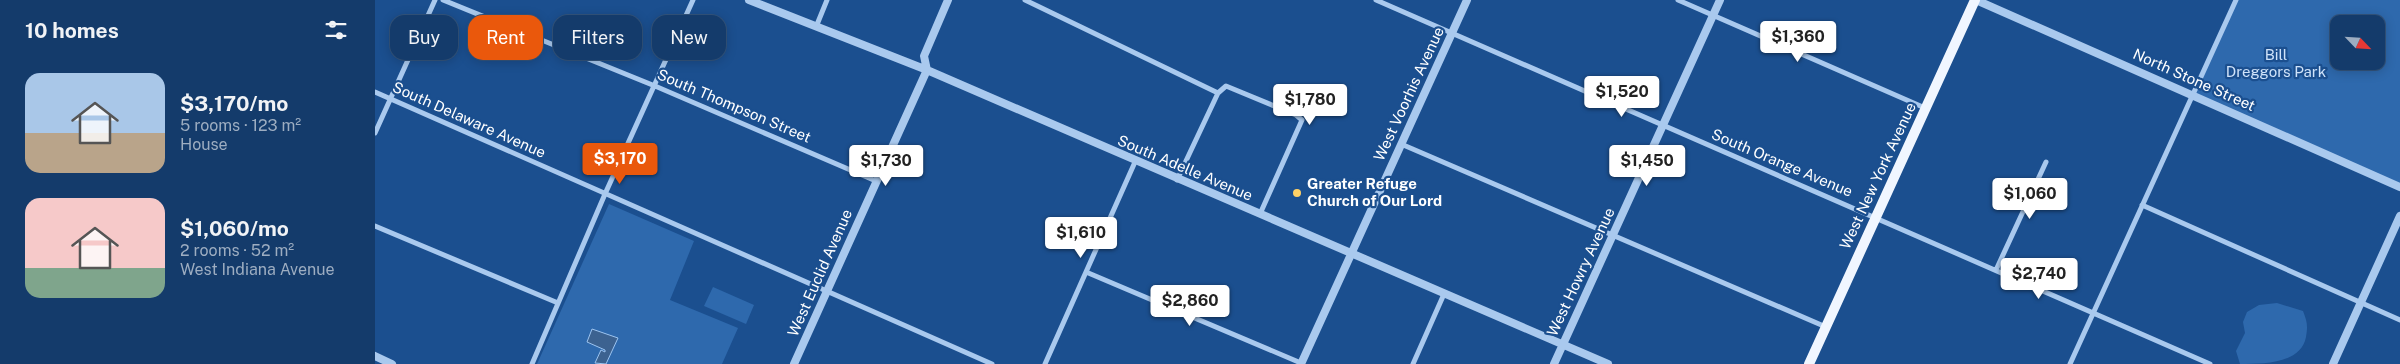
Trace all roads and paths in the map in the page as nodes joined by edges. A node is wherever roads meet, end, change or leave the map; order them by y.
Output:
1 (435, 0) edge
2 (443, 0) edge
3 (693, 0) edge
4 (749, 0) edge
5 (827, 0) edge
6 (949, 0) edge
7 (1025, 0) edge
8 (1376, 0) edge
9 (1467, 0) edge
10 (1678, 0) edge
11 (1720, 0) edge
12 (1975, 0) edge
13 (2237, 0) edge
14 (1713, 15) junction
15 (815, 28) junction
16 (1452, 33) junction
17 (927, 70) junction
18 (655, 86) junction
19 (375, 92) edge
20 (1218, 93) junction
21 (2193, 95) junction
22 (390, 99) junction
23 (1926, 108) junction
24 (1663, 125) junction
25 (375, 133) edge
26 (1401, 144) junction
27 (1135, 162) junction
28 (2046, 162) dead end
29 (1177, 180) junction
30 (876, 181) junction
31 (2400, 186) edge
32 (605, 194) junction
33 (2142, 205) junction
34 (1259, 214) junction
35 (2400, 216) edge
36 (1876, 217) junction
37 (375, 226) edge
38 (1613, 235) junction
39 (1350, 254) junction
40 (1996, 270) junction
41 (1086, 272) junction
42 (827, 292) junction
43 (1444, 294) junction
44 (2361, 302) junction
45 (558, 303) junction
46 (2093, 313) junction
47 (2400, 320) edge
48 (1826, 327) junction
49 (1563, 344) junction
50 (375, 356) edge
51 (1301, 363) edge
52 (392, 364) edge
53 (532, 364) edge
54 (794, 364) edge
55 (992, 364) edge
56 (1045, 364) edge
57 (1413, 364) edge
58 (1554, 364) edge
59 (1608, 364) edge
60 (1809, 364) edge
61 (2070, 364) edge
62 (2210, 364) edge
63 (2333, 364) edge

1 - 22 street
2 - 18 street, South Thompson Street
3 - 18 street
4 - 15 street, South Adelle Avenue
5 - 15 street
6 - 17 street, West Euclid Avenue
7 - 20 street
8 - 16 street, South Orange Avenue
9 - 16 street, West Voorhis Avenue
10 - 14 street
11 - 14 street, West Howry Avenue
12 - 21 street, North Stone Street
12 - 23 main road, West New York Avenue
13 - 21 street
14 - 23 street
14 - 24 street, West Howry Avenue
15 - 17 street, South Adelle Avenue
16 - 24 street, South Orange Avenue
16 - 26 street, West Voorhis Avenue
17 - 27 street, South Adelle Avenue
17 - 30 street, West Euclid Avenue
18 - 30 street, South Thompson Street
18 - 32 street
19 - 22 street, South Delaware Avenue
20 - 29 street
20 - 34 street
21 - 31 street, North Stone Street
21 - 33 street
22 - 25 street
22 - 32 street, South Delaware Avenue
23 - 36 main road, West New York Avenue
24 - 36 street, South Orange Avenue
24 - 38 street, West Howry Avenue
26 - 38 street
26 - 39 street, West Voorhis Avenue
27 - 29 street, South Adelle Avenue
27 - 41 street
28 - 40 street
29 - 34 street, South Adelle Avenue
30 - 42 street, West Euclid Avenue
32 - 42 street, South Delaware Avenue
32 - 45 street
33 - 44 street
33 - 46 street
34 - 39 street, South Adelle Avenue
35 - 44 street
36 - 40 street, South Orange Avenue
36 - 48 main road, West New York Avenue
37 - 45 street
38 - 48 street
38 - 49 street, West Howry Avenue
39 - 43 street, South Adelle Avenue
39 - 51 street, West Voorhis Avenue
40 - 46 street, South Orange Avenue
41 - 51 street
41 - 56 street
42 - 54 street, West Euclid Avenue
42 - 55 street, South Delaware Avenue
43 - 49 street, South Adelle Avenue
43 - 57 street
44 - 47 street
44 - 63 street
45 - 53 street
46 - 61 street
46 - 62 street, South Orange Avenue
48 - 60 main road, West New York Avenue
49 - 58 street, West Howry Avenue
49 - 59 street, South Adelle Avenue
50 - 52 street

